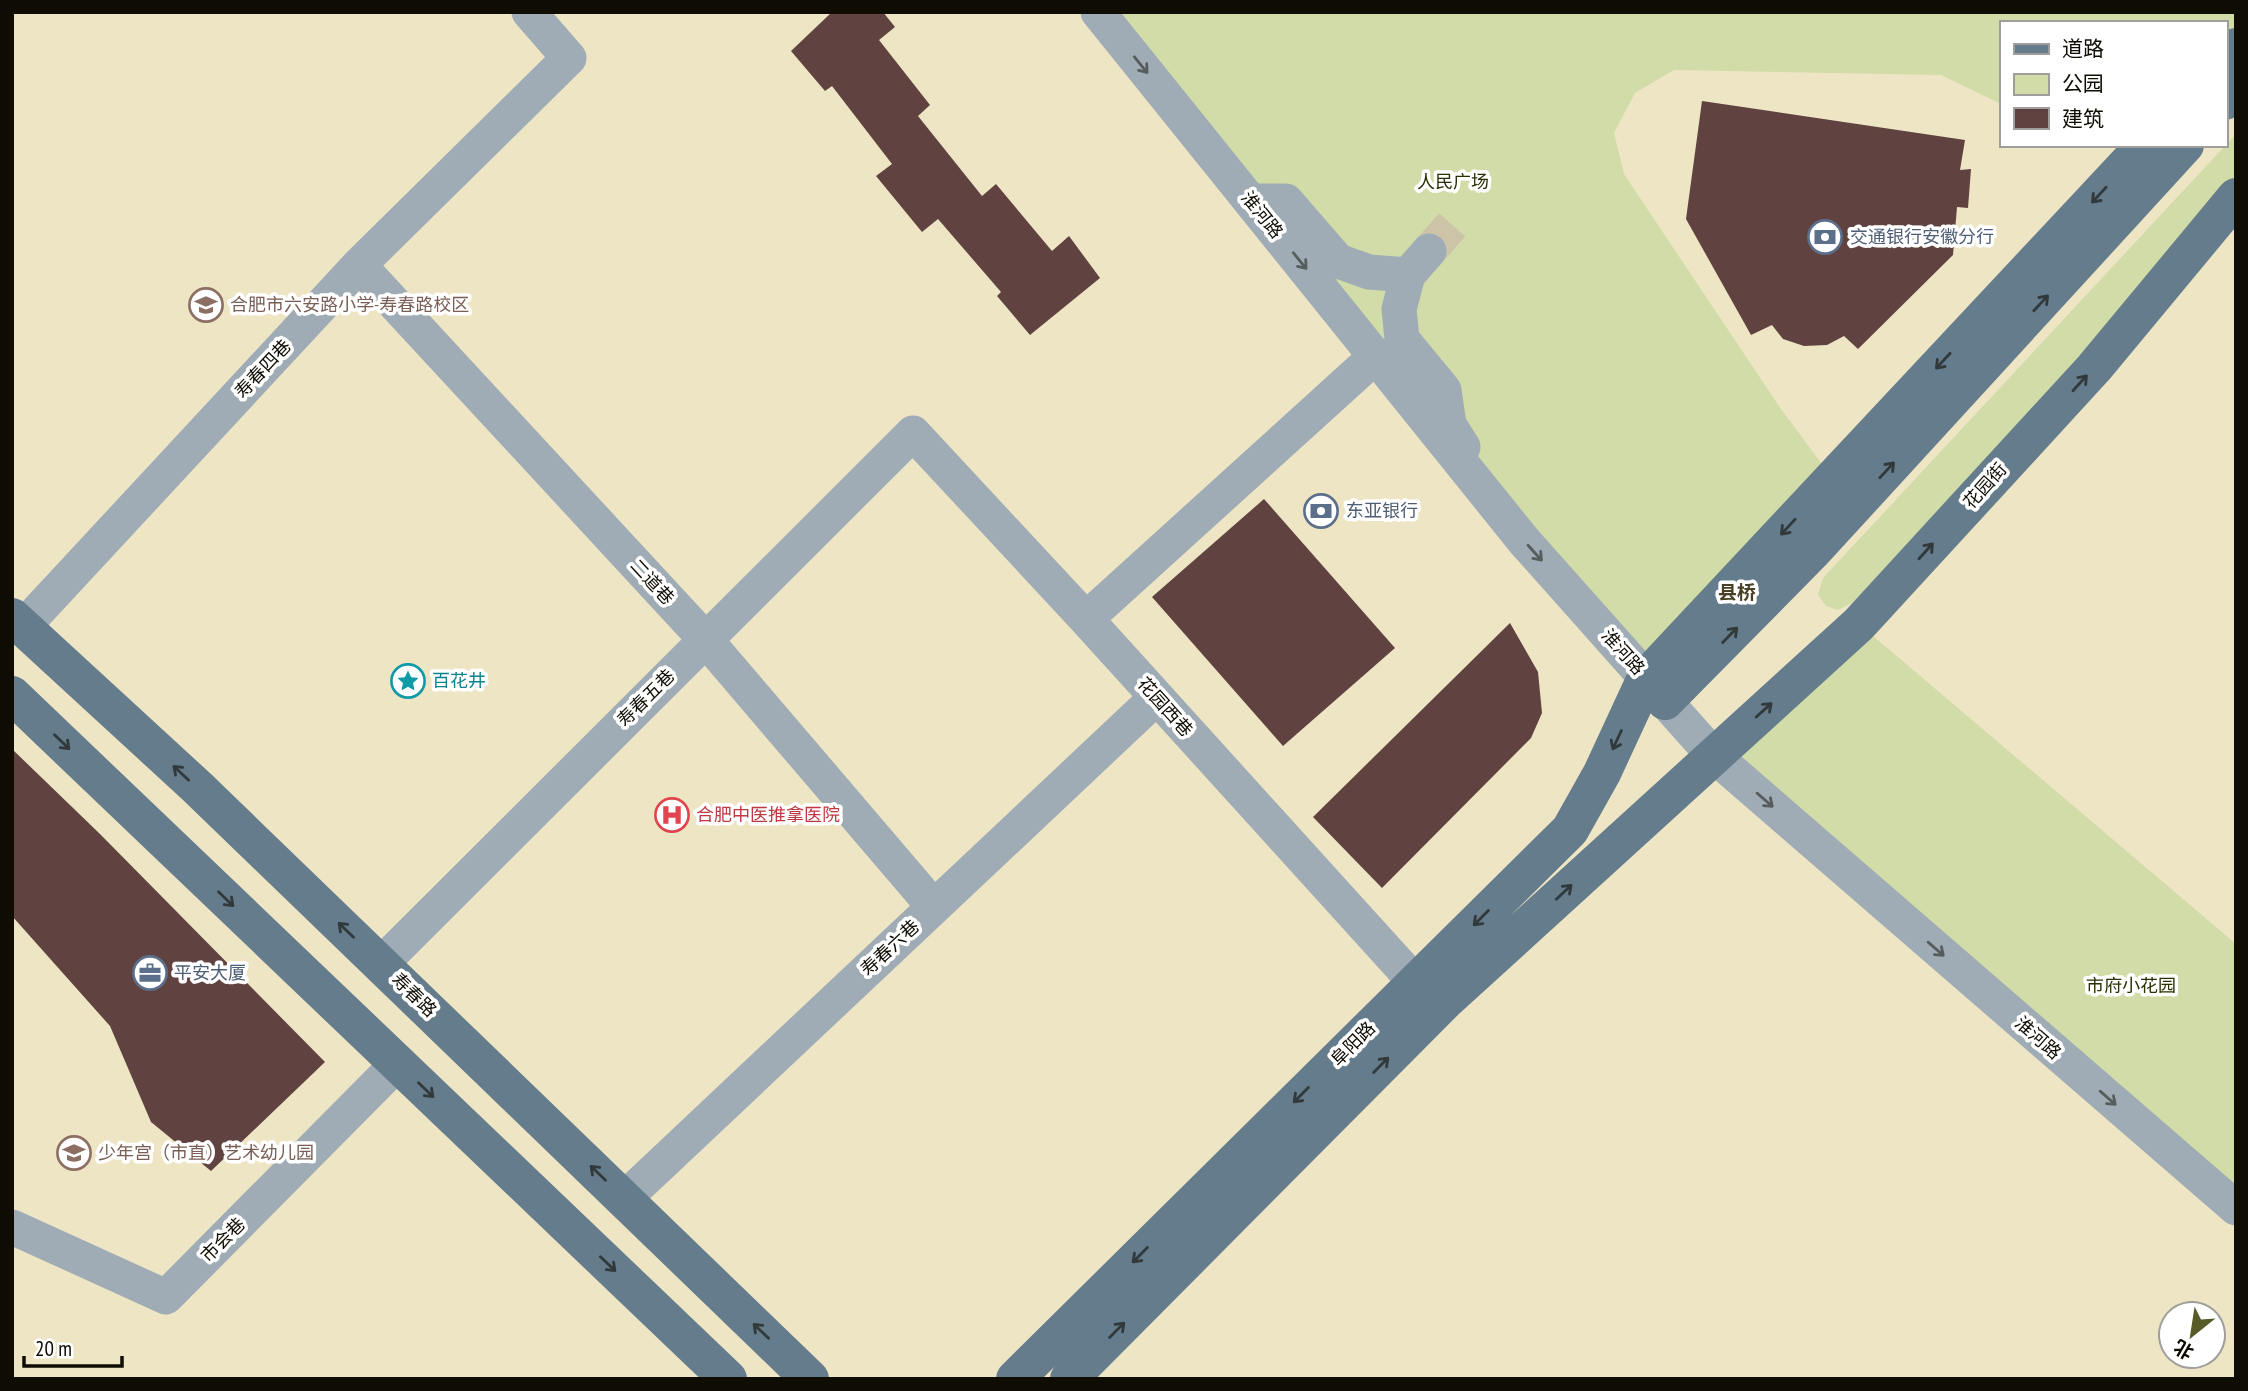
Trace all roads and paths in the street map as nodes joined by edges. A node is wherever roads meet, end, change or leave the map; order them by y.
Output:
1 (529, 12) edge
2 (1098, 12) edge
3 (2143, 147) edge
4 (2183, 147) edge
5 (2236, 197) edge
6 (1251, 201) junction
7 (359, 265) junction
8 (1376, 356) junction
9 (913, 433) joint
10 (1507, 518) junction
11 (1086, 619) junction
12 (18, 622) edge
13 (705, 639) junction
14 (1656, 690) junction
15 (12, 695) edge
16 (1156, 698) junction
17 (1713, 755) junction
18 (934, 907) junction
19 (381, 964) junction
20 (1415, 982) junction
21 (398, 1063) junction
22 (624, 1199) junction
23 (2235, 1205) edge
24 (12, 1227) edge
25 (728, 1379) edge
26 (810, 1379) edge
27 (1015, 1379) edge
28 (1069, 1379) edge

1 - 7 street, 寿春四巷
2 -> 6 street, 淮河路
3 -> 14 main road
14 -> 4 main road
17 -> 5 main road, 花园街
6 -> 8 street, 淮河路
6 - 10 street
7 - 12 street, 寿春四巷
7 - 13 street, 二道巷
8 - 10 street, 淮河路
8 - 11 street
9 - 11 street, 花园西巷
9 - 13 street, 寿春五巷
10 -> 14 street, 淮河路
11 - 16 street, 花园西巷
19 -> 12 main road, 寿春路
13 - 18 street, 二道巷
13 - 19 street, 寿春五巷
14 - 17 street, 淮河路
14 -> 20 main road, 阜阳路
15 -> 21 main road
16 - 18 street, 寿春六巷
16 - 20 street, 花园西巷
17 -> 23 street, 淮河路
28 -> 17 main road, 阜阳路
18 - 22 street, 寿春六巷
22 -> 19 main road, 寿春路
20 -> 27 main road, 阜阳路
21 - 24 street, 市会巷
21 -> 25 main road
26 -> 22 main road, 寿春路

